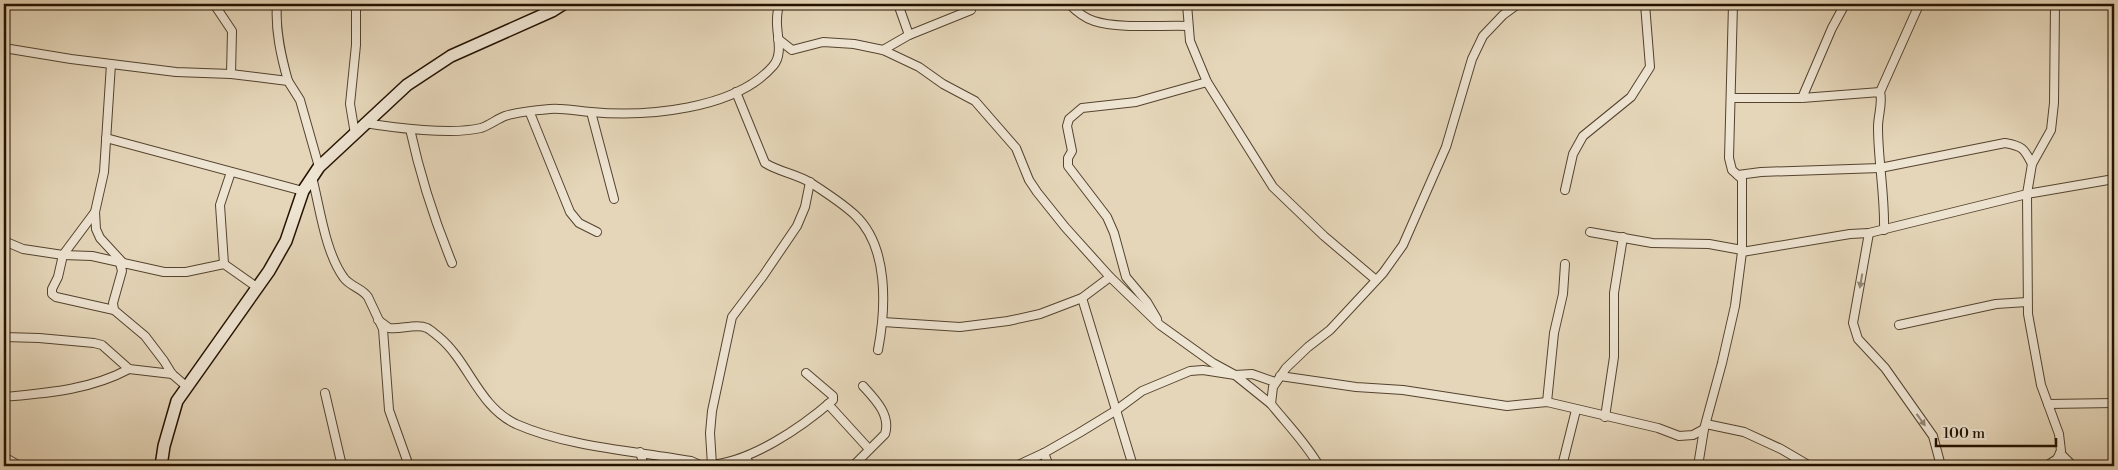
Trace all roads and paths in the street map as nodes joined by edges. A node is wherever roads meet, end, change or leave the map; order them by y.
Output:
1 (214, 4) edge
2 (277, 4) edge
3 (356, 4) edge
4 (563, 4) edge
5 (779, 4) edge
6 (898, 4) edge
7 (1069, 4) edge
8 (1187, 4) edge
9 (1518, 4) edge
10 (1645, 4) edge
11 (1733, 4) edge
12 (1845, 4) edge
13 (2054, 4) edge
14 (1918, 7) dead end
15 (971, 10) dead end
16 (1188, 26) junction
17 (909, 35) junction
18 (778, 39) junction
19 (4, 48) edge
20 (883, 50) junction
21 (111, 64) junction
22 (231, 74) junction
23 (288, 81) junction
24 (1207, 82) junction
25 (736, 92) junction
26 (1880, 92) junction
27 (1731, 98) junction
28 (1802, 98) junction
29 (591, 112) junction
30 (530, 113) junction
31 (365, 122) junction
32 (410, 129) junction
33 (355, 134) junction
34 (106, 138) junction
35 (2032, 164) junction
36 (319, 167) junction
37 (1880, 168) junction
38 (231, 172) junction
39 (1738, 175) junction
40 (312, 177) junction
41 (2114, 179) edge
42 (810, 182) junction
43 (1566, 190) dead end
44 (304, 191) junction
45 (2027, 194) junction
46 (614, 199) dead end
47 (95, 212) junction
48 (1884, 230) junction
49 (597, 232) dead end
50 (1590, 232) dead end
51 (1869, 233) junction
52 (1623, 237) junction
53 (4, 241) edge
54 (1742, 251) junction
55 (63, 255) junction
56 (452, 263) dead end
57 (122, 264) junction
58 (224, 264) junction
59 (1565, 264) dead end
60 (1110, 277) junction
61 (1376, 280) junction
62 (258, 288) junction
63 (1082, 298) junction
64 (2027, 302) junction
65 (114, 310) junction
66 (378, 320) junction
67 (883, 322) junction
68 (1160, 325) junction
69 (1899, 325) dead end
70 (4, 337) edge
71 (878, 350) dead end
72 (129, 369) junction
73 (806, 373) dead end
74 (172, 374) junction
75 (1235, 375) junction
76 (1278, 379) junction
77 (186, 386) junction
78 (863, 386) dead end
79 (325, 393) dead end
80 (4, 397) edge
81 (1547, 402) junction
82 (2114, 403) edge
83 (828, 404) junction
84 (1271, 404) junction
85 (2048, 404) junction
86 (1576, 410) junction
87 (1115, 411) junction
88 (1605, 417) junction
89 (1705, 426) junction
90 (869, 450) junction
91 (640, 452) junction
92 (1044, 453) junction
93 (2060, 453) junction
94 (4, 457) edge
95 (745, 457) junction
96 (712, 465) junction
97 (20, 466) edge
98 (161, 466) edge
99 (342, 466) edge
100 (409, 466) edge
101 (644, 466) edge
102 (701, 466) edge
103 (751, 466) edge
104 (853, 466) edge
105 (1016, 466) edge
106 (1049, 466) edge
107 (1133, 466) edge
108 (1319, 466) edge
109 (1562, 466) edge
110 (1698, 466) edge
111 (1810, 466) edge
112 (1941, 466) edge
113 (2046, 466) edge
114 (2074, 466) edge

1 - 22 street
2 - 23 street
3 - 33 street
4 - 31 street
5 - 18 street
6 - 17 street
7 - 16 street
8 - 16 street
9 - 61 street
10 - 43 street
11 - 27 street
12 - 28 street
13 - 35 street
14 - 26 street
15 - 17 street
16 - 24 street
17 - 20 street
18 - 20 street
18 - 25 street
19 - 21 street
20 - 60 street
21 - 22 street
21 - 34 street
22 - 23 street
23 - 36 street
24 - 61 street
24 - 68 street
25 - 29 street
25 - 42 street
26 - 28 street
26 - 37 street
27 - 28 street
27 - 39 street
29 - 30 street
29 - 46 street
30 - 32 street
30 - 49 street
31 - 32 street
31 - 33 street
32 - 56 street
33 - 36 street
34 - 38 street
34 - 47 street
35 - 37 street
35 - 45 street
36 - 40 street
37 - 39 street
37 - 48 street
38 - 44 street
38 - 58 street
39 - 54 street
40 - 44 street
40 - 66 street
41 - 45 street
42 - 67 street
42 - 96 street
44 - 62 street
45 - 48 street
45 - 64 street
47 - 55 street
47 - 57 street
48 - 51 street
50 - 52 street
51 - 54 street
51 -> 112 street
52 - 54 street
52 - 88 street
53 - 55 street
54 - 89 street
55 - 57 street
55 - 65 street
57 - 58 street
57 - 65 street
58 - 62 street
59 - 81 street
60 - 63 street
60 - 68 street
61 - 76 street
62 - 77 street
63 - 67 street
63 - 87 street
64 - 69 street
64 - 85 street
65 - 74 street
66 - 91 street
66 - 100 street
67 - 71 street
68 - 75 street
70 - 72 street
72 - 74 street
72 - 80 street
73 - 83 street
74 - 77 street
75 - 76 street
75 - 84 street
75 - 87 street
76 - 81 street
76 - 84 street
77 - 98 street
78 - 90 street
79 - 99 street
81 - 86 street
82 - 85 street
83 - 90 street
83 - 95 street
84 - 108 street
85 - 93 street
86 - 88 street
86 - 109 street
87 - 92 street
87 - 107 street
88 - 89 street
89 - 110 street
89 - 111 street
90 - 104 street
91 - 101 street
91 - 102 street
92 - 105 street
92 - 106 street
93 - 113 street
93 - 114 street
94 - 97 street
95 - 96 street
95 - 103 street
96 - 102 street

